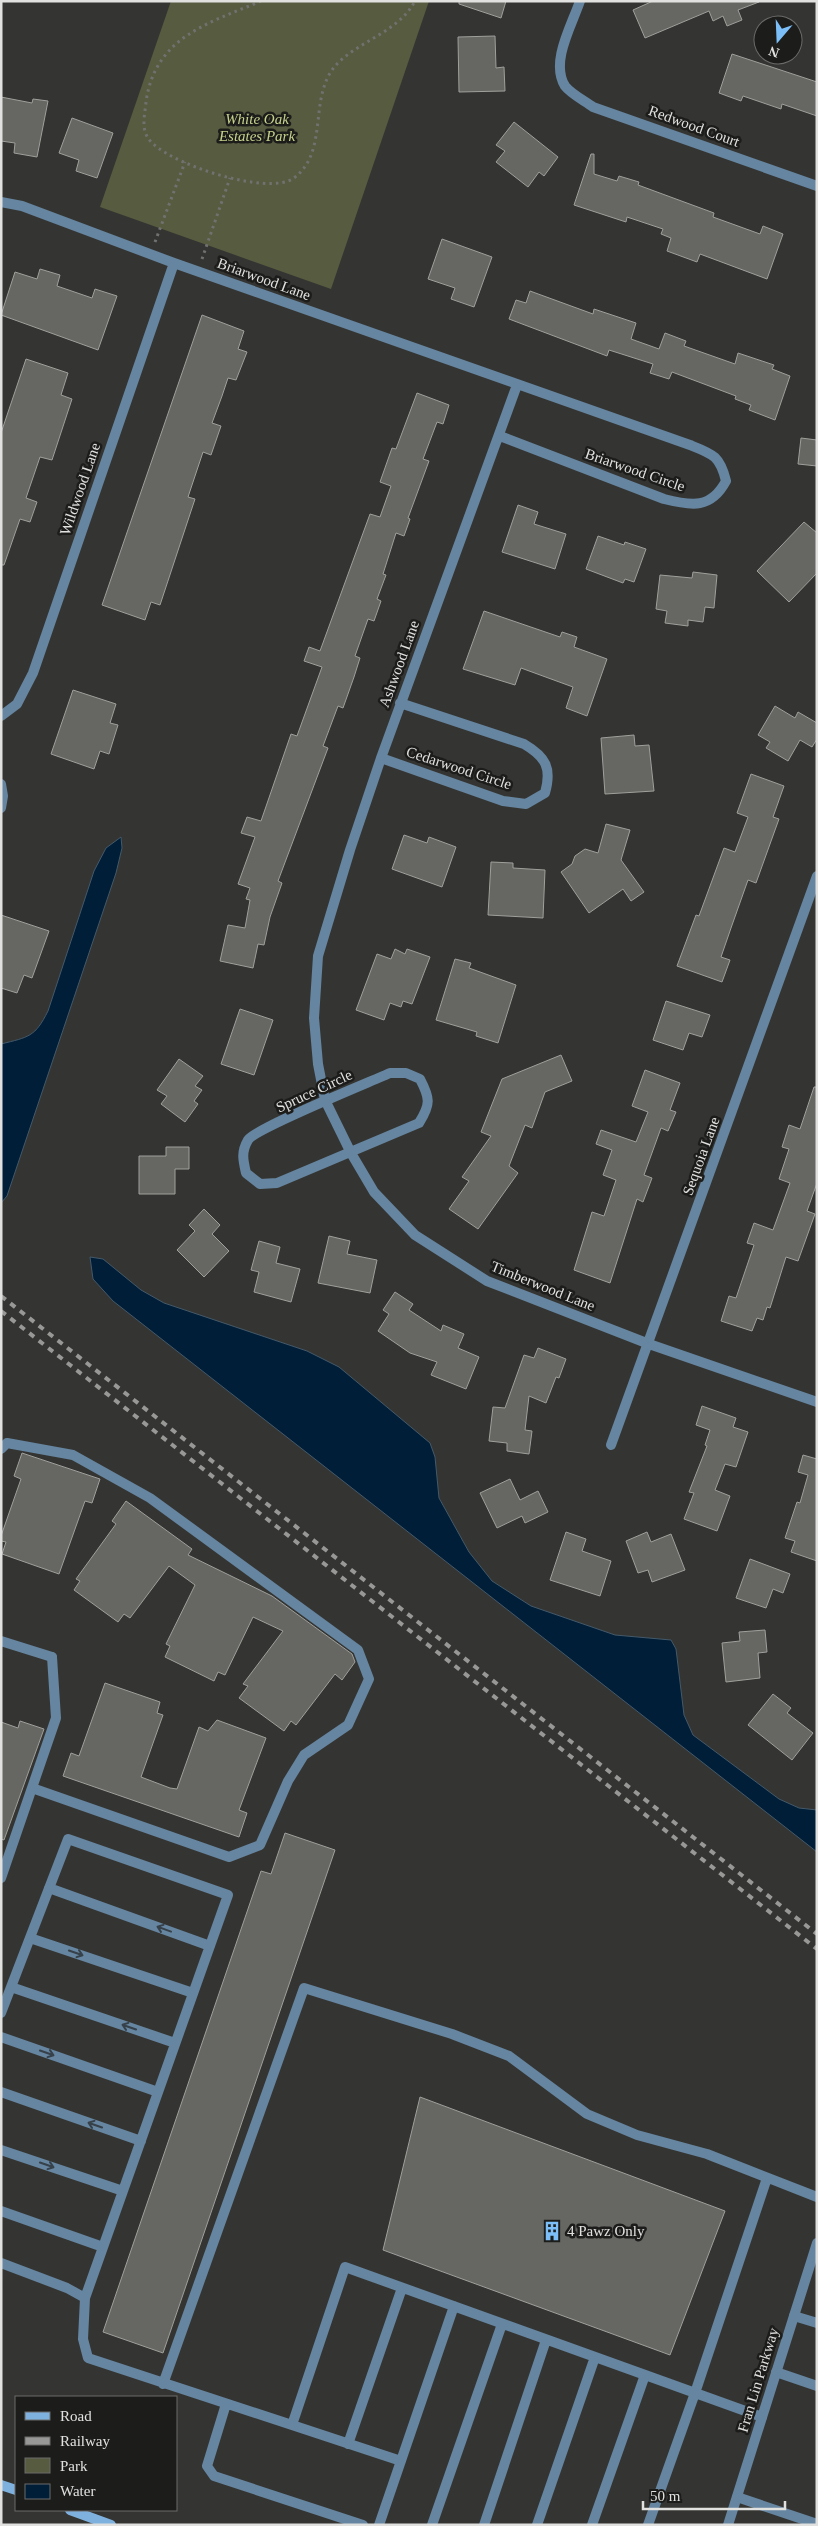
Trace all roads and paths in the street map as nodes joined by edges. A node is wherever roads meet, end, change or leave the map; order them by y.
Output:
1 (415, 1) edge
2 (580, 1) edge
3 (258, 2) edge
4 (185, 162) junction
5 (230, 178) junction
6 (817, 186) edge
7 (1, 202) edge
8 (150, 255) junction
9 (174, 263) junction
10 (198, 272) junction
11 (517, 385) junction
12 (500, 436) junction
13 (400, 703) junction
14 (1, 716) edge
15 (381, 758) junction
16 (1, 784) edge
17 (1, 808) edge
18 (817, 876) edge
19 (318, 956) joint
20 (325, 1100) junction
21 (351, 1153) junction
22 (649, 1344) junction
23 (817, 1402) edge
24 (612, 1445) dead end
25 (1, 1448) edge
26 (1, 1641) edge
27 (32, 1788) junction
28 (1, 1878) edge
29 (49, 1888) junction
30 (30, 1938) junction
31 (210, 1946) junction
32 (12, 1987) junction
33 (193, 1993) junction
34 (1, 2013) edge
35 (1, 2037) edge
36 (176, 2042) junction
37 (1, 2092) edge
38 (158, 2092) junction
39 (141, 2141) junction
40 (1, 2150) edge
41 (767, 2178) junction
42 (123, 2191) junction
43 (817, 2197) edge
44 (1, 2211) edge
45 (817, 2244) edge
46 (103, 2247) junction
47 (1, 2263) edge
48 (402, 2288) junction
49 (85, 2298) junction
50 (454, 2306) junction
51 (794, 2316) junction
52 (817, 2323) edge
53 (502, 2324) junction
54 (546, 2340) junction
55 (595, 2357) junction
56 (776, 2372) junction
57 (645, 2375) junction
58 (163, 2384) junction
59 (817, 2386) edge
60 (696, 2393) junction
61 (226, 2404) junction
62 (762, 2417) junction
63 (292, 2425) junction
64 (348, 2444) junction
65 (401, 2461) junction
66 (1, 2484) edge
67 (15, 2490) edge
68 (737, 2497) junction
69 (73, 2511) edge
70 (817, 2524) edge
71 (112, 2525) edge
72 (363, 2525) edge
73 (379, 2525) edge
74 (432, 2525) edge
75 (484, 2525) edge
76 (537, 2525) edge
77 (592, 2525) edge
78 (648, 2525) edge
79 (728, 2525) edge

1 - 5 path
2 - 6 street, Redwood Court
3 - 4 path
4 - 5 path
4 - 8 path
5 - 10 path
7 - 8 street, Briarwood Lane
8 - 9 street, Briarwood Lane
9 - 10 street, Briarwood Lane
9 - 14 street, Wildwood Lane
10 - 11 street, Briarwood Lane
11 - 12 street, Ashwood Lane
11 - 12 street, Briarwood Circle
12 - 13 street, Ashwood Lane
13 - 15 street, Ashwood Lane
13 - 15 street, Cedarwood Circle
15 - 19 street, Ashwood Lane
16 - 17 street
18 - 22 street, Sequoia Lane
19 - 20 street, Timberwood Lane
20 - 21 street, Timberwood Lane
20 - 21 street, Spruce Circle
20 - 21 street, Spruce Circle
21 - 22 street, Timberwood Lane
22 - 23 street, Timberwood Lane
22 - 24 street, Sequoia Lane
25 - 27 street
26 - 27 street
27 - 28 street
29 - 30 street
31 -> 29 street
29 - 31 street
30 - 32 street
30 -> 33 street
31 - 33 street
32 - 34 street
36 -> 32 street
33 - 36 street
35 -> 38 street
36 - 38 street
39 -> 37 street
38 - 39 street
39 - 42 street
40 -> 42 street
41 - 43 street
41 - 58 street
41 - 60 street
42 - 46 street
44 - 46 street
45 - 51 street, Fran Lin Parkway
46 - 49 street
47 - 49 street
48 - 50 street
48 - 63 street
48 - 64 street
49 - 58 street
50 - 53 street
50 - 65 street
51 - 52 street
51 - 56 street, Fran Lin Parkway
53 - 54 street
53 - 74 street
54 - 55 street
54 - 75 street
55 - 57 street
55 - 76 street
56 - 59 street
56 - 62 street, Fran Lin Parkway
57 - 60 street
57 - 77 street
58 - 61 street
60 - 62 street
60 - 78 street
61 - 63 street
61 - 72 street
62 - 68 street, Fran Lin Parkway
63 - 64 street
64 - 65 street
65 - 73 street
66 - 67 main road
68 - 70 street
68 - 79 street, Fran Lin Parkway
69 - 71 main road

